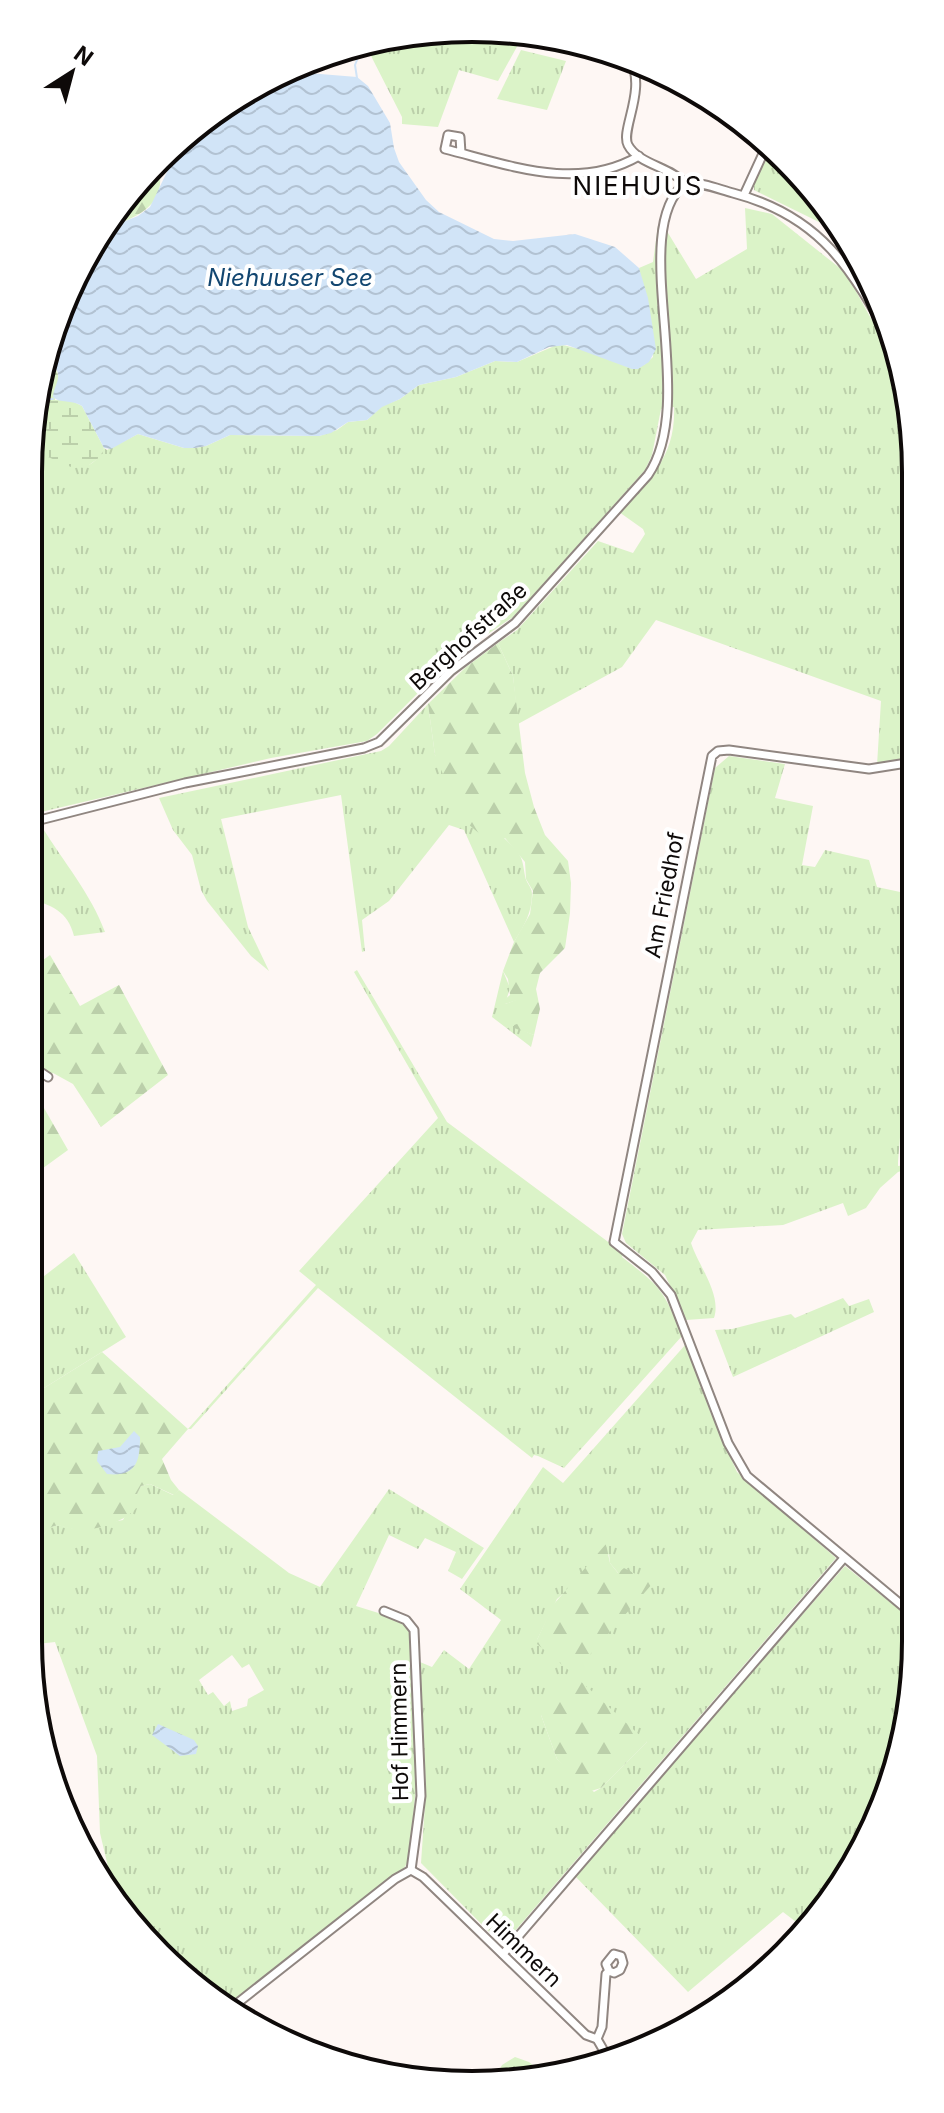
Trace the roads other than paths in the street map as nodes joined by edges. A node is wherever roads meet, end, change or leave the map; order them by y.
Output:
1 (635, 74) edge
2 (461, 153) dead end
3 (762, 155) edge
4 (639, 156) junction
5 (685, 183) junction
6 (744, 195) junction
7 (862, 291) edge
8 (902, 764) edge
9 (42, 819) edge
10 (42, 1073) edge
11 (48, 1077) dead end
12 (844, 1558) junction
13 (902, 1606) edge
14 (384, 1611) dead end
15 (411, 1870) junction
16 (503, 1954) junction
17 (609, 1971) dead end
18 (239, 2002) edge
19 (597, 2039) junction
20 (603, 2050) edge

1 - 4 street
2 - 4 street
3 - 6 street
4 - 5 street
5 - 6 street
5 - 9 street, Berghofstraße
6 - 7 street
8 - 12 street, Am Friedhof
10 - 11 street
12 - 13 street
12 - 16 street
14 - 15 street, Hof Himmern
15 - 16 street, Himmern
15 - 18 street
16 - 19 street, Himmern
17 - 19 street
19 - 20 street, Himmern

